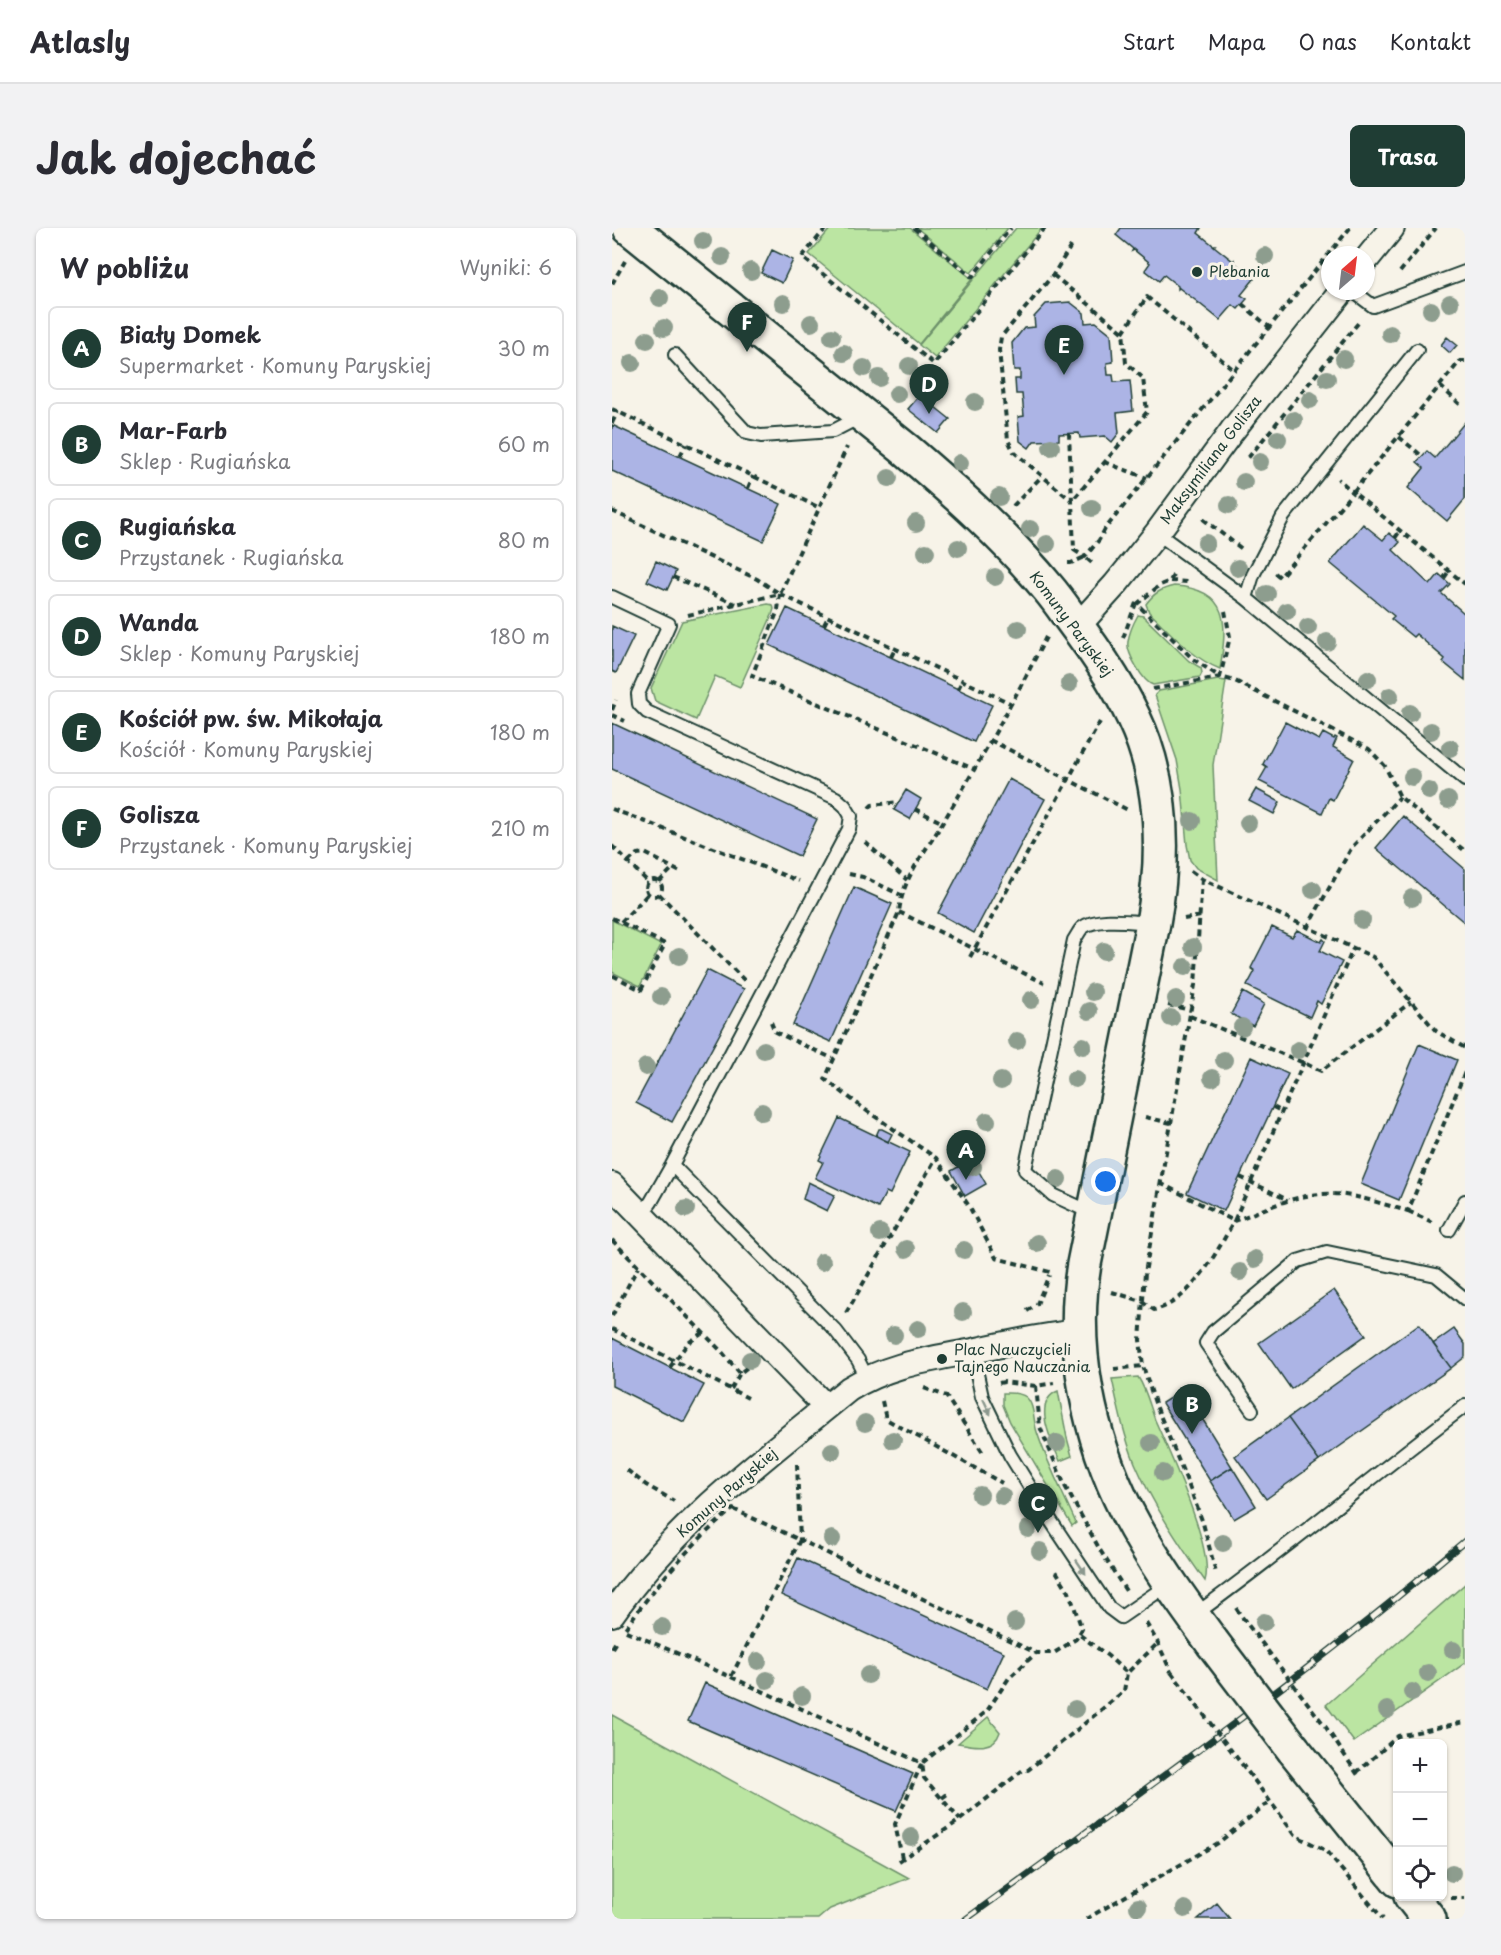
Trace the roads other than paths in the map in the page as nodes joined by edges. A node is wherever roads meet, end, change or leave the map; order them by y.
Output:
1 (1392, 228) edge
2 (629, 242) edge
3 (1375, 249) edge
4 (1465, 272) edge
5 (1335, 300) edge
6 (1364, 300) edge
7 (1417, 350) dead end
8 (675, 355) dead end
9 (856, 428) junction
10 (1157, 533) junction
11 (612, 597) edge
12 (1246, 598) junction
13 (1063, 630) junction
14 (1465, 780) edge
15 (1153, 923) junction
16 (672, 1165) junction
17 (612, 1185) edge
18 (1465, 1201) edge
19 (1094, 1214) junction
20 (641, 1215) junction
21 (1449, 1230) dead end
22 (1465, 1299) edge
23 (1078, 1332) junction
24 (972, 1351) junction
25 (873, 1385) junction
26 (1465, 1406) edge
27 (826, 1407) junction
28 (1252, 1410) dead end
29 (1170, 1583) junction
30 (612, 1614) edge
31 (1202, 1629) junction
32 (1393, 1874) edge
33 (1415, 1901) edge
34 (1429, 1919) edge

1 - 3 street
2 - 9 street, Komuny Paryskiej
4 - 6 lane
5 - 10 street, Maksymiliana Golisza
7 - 12 lane
8 - 9 lane
9 - 13 street, Komuny Paryskiej
10 - 12 lane
10 - 13 street, Maksymiliana Golisza
11 - 16 lane
12 - 14 lane
13 - 15 street, Komuny Paryskiej
15 - 19 street, Komuny Paryskiej
15 - 19 lane
16 - 20 lane
16 - 25 lane
17 - 20 street
18 - 21 lane
19 - 23 street, Komuny Paryskiej
20 - 27 street
22 - 28 lane
23 - 24 street, Komuny Paryskiej
23 - 29 street, Komuny Paryskiej
24 - 25 street, Komuny Paryskiej
24 -> 29 lane
25 - 27 street, Komuny Paryskiej
26 - 31 lane
27 - 30 street, Komuny Paryskiej
29 - 31 street, Komuny Paryskiej
31 - 32 street, Komuny Paryskiej, bridge
33 - 34 street

